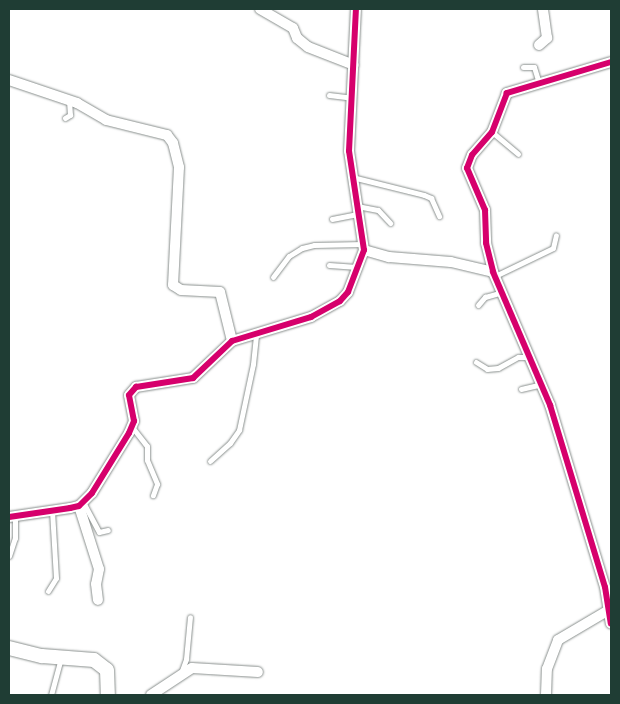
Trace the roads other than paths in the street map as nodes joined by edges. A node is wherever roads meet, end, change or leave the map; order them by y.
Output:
1 (260, 9) edge
2 (356, 9) edge
3 (543, 9) edge
4 (539, 45) dead end
5 (611, 62) edge
6 (354, 65) junction
7 (523, 67) dead end
8 (9, 80) edge
9 (539, 82) junction
10 (329, 95) dead end
11 (352, 98) junction
12 (68, 100) junction
13 (65, 118) dead end
14 (492, 132) junction
15 (518, 154) dead end
16 (351, 177) junction
17 (357, 210) junction
18 (439, 216) dead end
19 (332, 219) dead end
20 (390, 222) dead end
21 (556, 235) dead end
22 (363, 247) junction
23 (329, 265) dead end
24 (358, 268) junction
25 (494, 274) junction
26 (273, 276) dead end
27 (502, 292) junction
28 (478, 305) dead end
29 (256, 334) junction
30 (232, 341) junction
31 (530, 357) junction
32 (476, 362) dead end
33 (542, 384) junction
34 (521, 389) dead end
35 (132, 427) junction
36 (210, 461) dead end
37 (153, 495) dead end
38 (81, 504) junction
39 (52, 511) junction
40 (12, 517) edge
41 (108, 530) dead end
42 (9, 556) edge
43 (48, 591) dead end
44 (98, 600) dead end
45 (609, 610) junction
46 (190, 617) dead end
47 (611, 624) edge
48 (9, 648) edge
49 (61, 657) junction
50 (258, 672) dead end
51 (179, 675) junction
52 (153, 694) edge
53 (51, 695) edge
54 (108, 695) edge
55 (546, 695) edge

1 - 6 street
2 - 6 street
3 - 4 street
5 - 9 street
6 - 11 street
7 - 9 lane
8 - 12 street
9 - 14 street
10 - 11 lane
11 - 16 street
12 - 13 lane
12 - 30 street
14 - 15 lane
14 - 25 street
16 - 17 street
16 - 18 lane
17 - 19 lane
17 - 20 lane
17 - 22 street
21 - 25 lane
22 - 24 street
22 - 25 street
22 - 26 lane
23 - 24 lane
24 - 29 street
25 - 27 street
27 - 28 lane
27 - 31 street
29 - 30 street
29 - 36 lane
30 - 35 street
31 - 32 lane
31 - 33 street
33 - 34 lane
33 - 45 street
35 - 37 lane
35 - 38 street
38 - 39 street
38 - 41 lane
38 - 44 street
39 - 40 street
39 - 43 lane
40 - 42 lane
45 - 47 street
45 - 55 street
46 - 51 lane
48 - 49 street
49 - 53 lane
49 - 54 street
50 - 51 street
51 - 52 street

